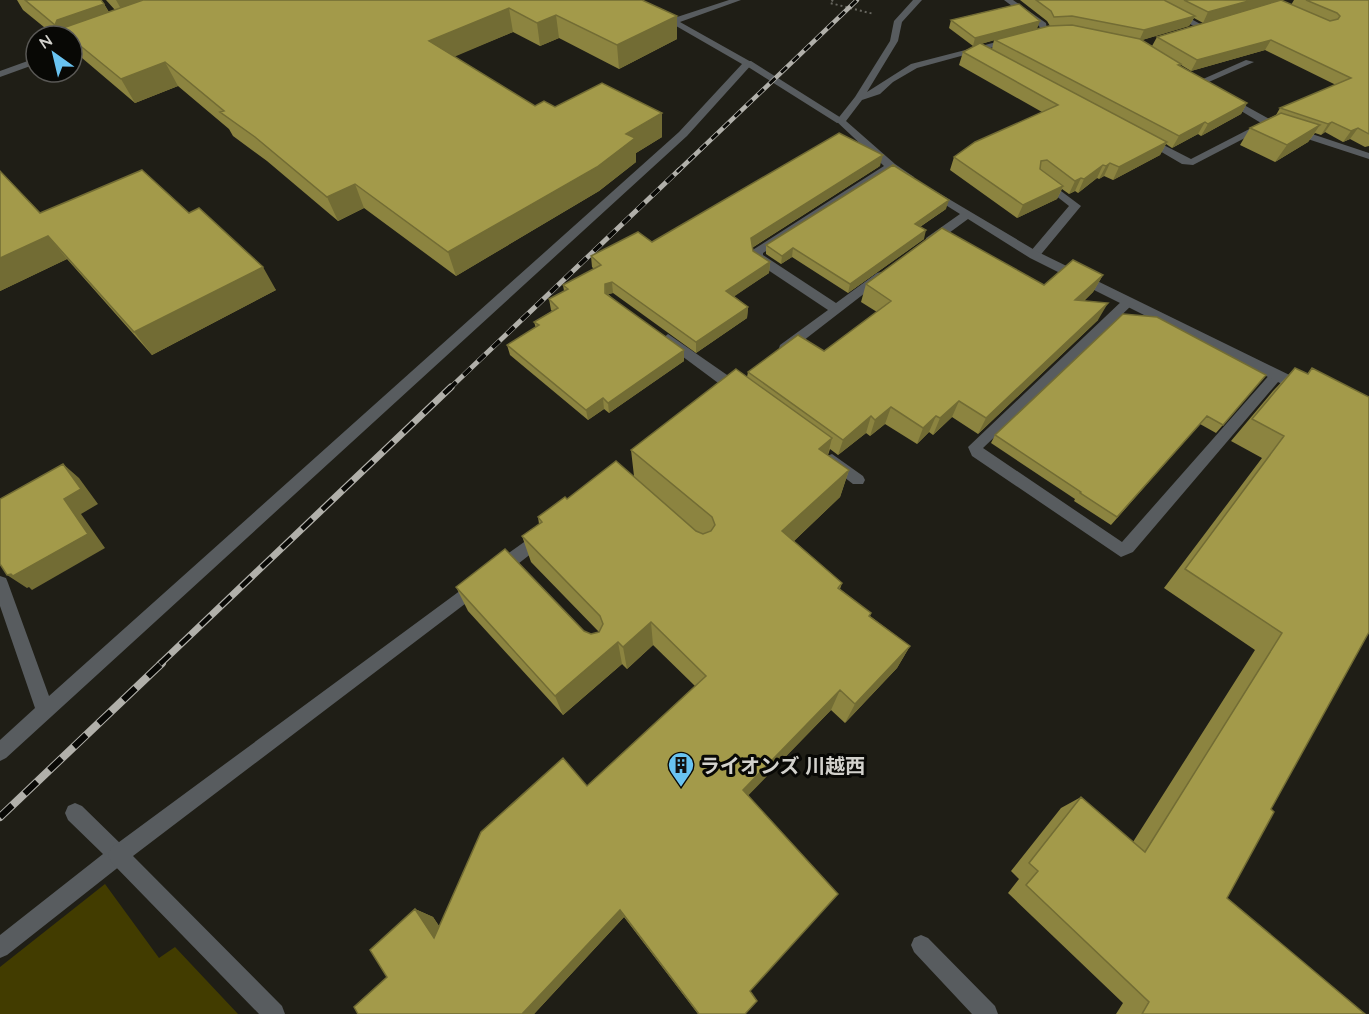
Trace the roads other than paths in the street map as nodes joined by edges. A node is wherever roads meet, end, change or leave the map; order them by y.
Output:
1 (635, 0) edge
2 (737, 0) edge
3 (918, 0) edge
4 (1008, 0) edge
5 (1150, 0) edge
6 (674, 21) junction
7 (1213, 24) edge
8 (1202, 27) junction
9 (1191, 30) edge
10 (1045, 32) junction
11 (1057, 32) edge
12 (1034, 35) edge
13 (1023, 38) edge
14 (978, 50) junction
15 (989, 55) edge
16 (1249, 62) dead end
17 (748, 63) junction
18 (24, 65) edge
19 (0, 74) edge
20 (1209, 89) edge
21 (1219, 94) edge
22 (859, 98) junction
23 (841, 120) junction
24 (1269, 123) junction
25 (1134, 134) edge
26 (1369, 156) edge
27 (891, 166) junction
28 (1040, 178) edge
29 (967, 215) junction
30 (920, 249) edge
31 (1034, 255) junction
32 (892, 268) edge
33 (1128, 302) junction
34 (836, 309) junction
35 (659, 333) edge
36 (771, 358) edge
37 (1278, 375) junction
38 (738, 383) junction
39 (1316, 395) edge
40 (716, 400) edge
41 (753, 401) edge
42 (820, 451) edge
43 (858, 480) dead end
44 (557, 524) edge
45 (513, 558) junction
46 (528, 574) edge
47 (0, 583) edge
48 (45, 711) junction
49 (0, 752) edge
50 (75, 813) dead end
51 (118, 855) junction
52 (921, 945) dead end
53 (0, 948) edge
54 (274, 1014) edge
55 (987, 1014) edge

1 - 6 street
2 - 6 street
3 - 22 street
4 - 10 street
5 - 8 street
6 - 17 street
7 - 8 street
8 - 9 street
10 - 11 street
10 - 12 street
13 - 14 street
14 - 15 street
14 - 22 street
16 - 20 street
17 - 23 street
17 - 48 street
18 - 19 street
21 - 24 street
22 - 23 street
23 - 27 street
24 - 25 street
24 - 26 street
27 - 29 street
27 - 34 street
28 - 31 street
29 - 30 street
29 - 31 street
31 - 33 street
32 - 34 street
33 - 37 street
33 - 37 street
34 - 36 street
35 - 38 street
37 - 39 street
38 - 40 street
38 - 41 street
42 - 43 street
44 - 45 street
45 - 46 street
45 - 51 street
47 - 48 street
48 - 49 street
50 - 51 street
51 - 53 street
51 - 54 street
52 - 55 street

